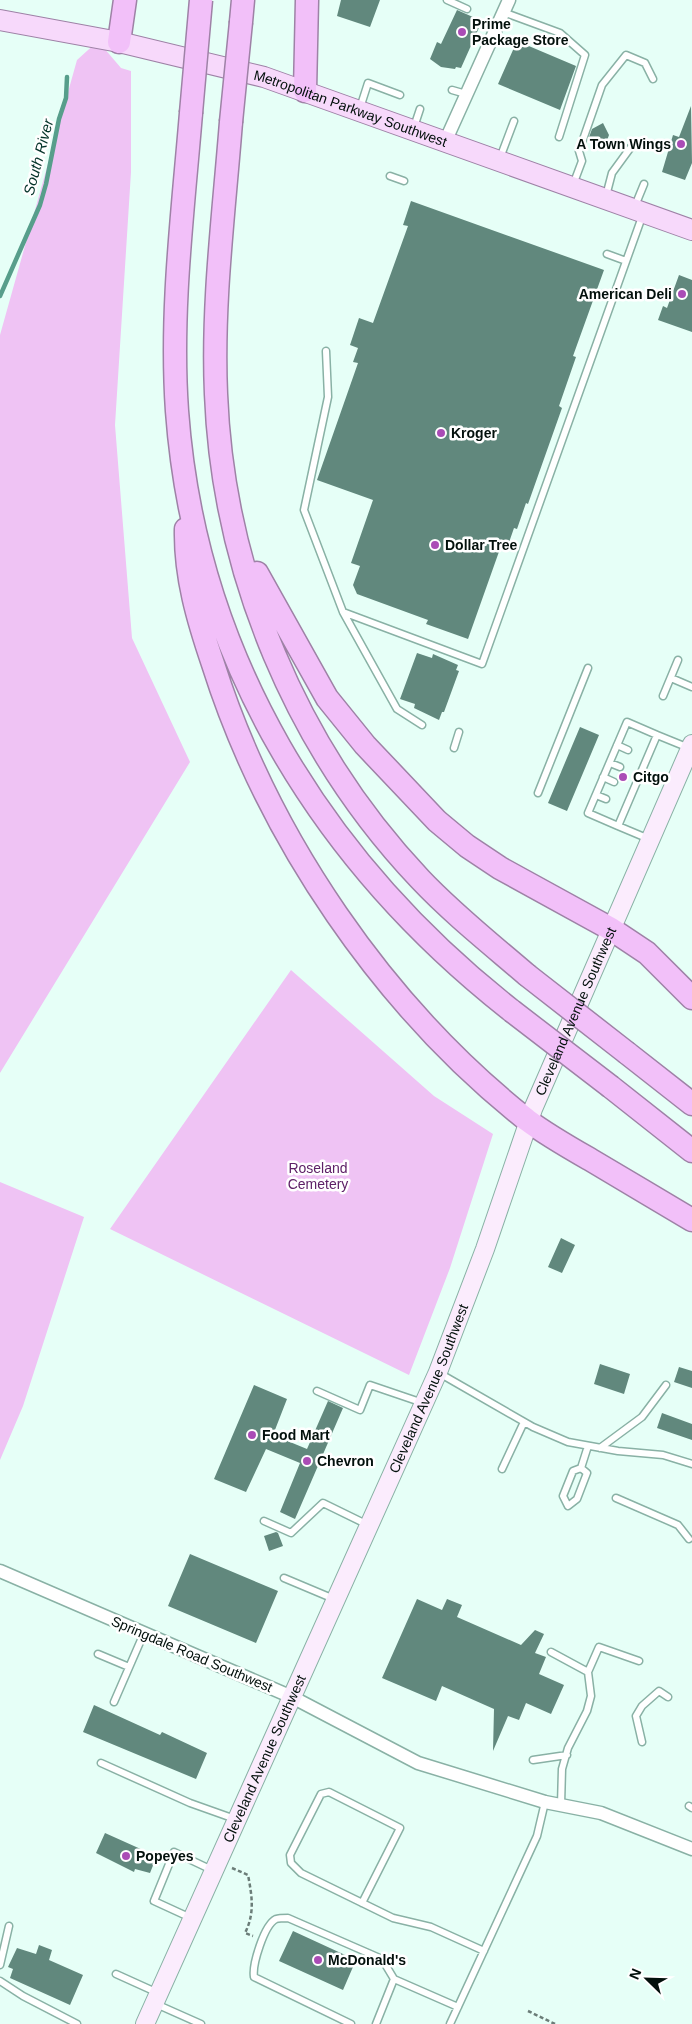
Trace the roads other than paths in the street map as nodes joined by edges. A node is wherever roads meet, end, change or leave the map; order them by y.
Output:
1 (126, 0) edge
2 (201, 0) edge
3 (307, 0) edge
4 (447, 0) edge
5 (509, 0) edge
6 (467, 8) dead end
7 (242, 11) edge
8 (503, 12) junction
9 (0, 20) edge
10 (119, 42) junction
11 (653, 79) dead end
12 (306, 90) junction
13 (452, 90) dead end
14 (466, 94) junction
15 (400, 95) dead end
16 (420, 109) dead end
17 (359, 110) junction
18 (514, 121) dead end
19 (413, 130) junction
20 (559, 137) dead end
21 (445, 142) junction
22 (631, 147) dead end
23 (498, 161) junction
24 (390, 176) dead end
25 (404, 181) dead end
26 (644, 184) dead end
27 (572, 187) junction
28 (606, 200) junction
29 (638, 211) junction
30 (692, 230) edge
31 (607, 254) dead end
32 (626, 261) junction
33 (326, 351) dead end
34 (186, 498) junction
35 (235, 535) junction
36 (343, 612) junction
37 (678, 660) dead end
38 (482, 664) junction
39 (588, 668) dead end
40 (480, 671) dead end
41 (671, 678) junction
42 (692, 687) edge
43 (663, 696) dead end
44 (422, 725) dead end
45 (459, 732) dead end
46 (657, 734) junction
47 (617, 745) junction
48 (691, 746) edge
49 (454, 748) dead end
50 (628, 750) dead end
51 (610, 762) junction
52 (620, 767) dead end
53 (604, 777) junction
54 (614, 782) dead end
55 (538, 793) dead end
56 (596, 795) junction
57 (606, 799) dead end
58 (618, 826) junction
59 (650, 840) junction
60 (611, 929) junction
61 (692, 998) edge
62 (692, 1104) edge
63 (529, 1122) junction
64 (692, 1151) edge
65 (692, 1220) edge
66 (438, 1372) junction
67 (666, 1385) dead end
68 (317, 1390) dead end
69 (424, 1404) junction
70 (524, 1422) junction
71 (588, 1446) junction
72 (600, 1448) junction
73 (692, 1464) edge
74 (581, 1468) junction
75 (502, 1469) dead end
76 (616, 1498) dead end
77 (264, 1521) dead end
78 (369, 1526) junction
79 (689, 1539) dead end
80 (0, 1571) edge
81 (284, 1578) dead end
82 (336, 1599) junction
83 (144, 1633) junction
84 (551, 1652) dead end
85 (98, 1654) dead end
86 (639, 1661) dead end
87 (129, 1668) junction
88 (588, 1672) junction
89 (668, 1696) dead end
90 (292, 1697) junction
91 (114, 1702) dead end
92 (642, 1742) dead end
93 (566, 1755) junction
94 (533, 1760) dead end
95 (101, 1764) dead end
96 (545, 1802) junction
97 (561, 1805) junction
98 (236, 1819) junction
99 (692, 1849) edge
100 (215, 1866) junction
101 (362, 1903) junction
102 (192, 1918) junction
103 (9, 1926) dead end
104 (484, 1951) junction
105 (0, 1965) edge
106 (116, 1974) dead end
107 (394, 1979) junction
108 (0, 1981) edge
109 (157, 1998) junction
110 (458, 2007) junction
111 (77, 2024) edge
112 (145, 2024) edge
113 (201, 2024) edge
114 (351, 2024) edge
115 (376, 2024) edge
116 (450, 2024) edge

1 - 10 highway
2 - 34 highway, bridge
3 - 12 highway
4 - 6 lane
5 - 8 street
7 - 35 highway, bridge
8 - 14 street
8 - 20 lane
9 - 10 main road, Metropolitan Parkway Southwest
10 - 12 main road, Metropolitan Parkway Southwest
11 - 27 lane
12 - 17 main road, Metropolitan Parkway Southwest
13 - 14 lane
14 - 21 street
15 - 17 lane
16 - 19 lane
17 - 19 main road, Metropolitan Parkway Southwest
18 - 23 lane
19 - 21 main road, Metropolitan Parkway Southwest
21 - 23 main road, Metropolitan Parkway Southwest
22 - 28 lane
23 - 27 main road, Metropolitan Parkway Southwest
24 - 25 lane
26 - 29 lane
27 - 28 main road, Metropolitan Parkway Southwest
28 - 29 main road, Metropolitan Parkway Southwest
29 - 30 main road, Metropolitan Parkway Southwest
29 - 32 lane
31 - 32 lane
32 - 38 lane
33 - 36 lane
34 - 63 highway
34 - 64 highway, bridge
35 - 60 highway
35 - 62 highway, bridge
36 - 38 lane
36 - 44 lane
37 - 41 lane
38 - 40 lane
39 - 55 lane
41 - 42 lane
41 - 43 lane
45 - 49 lane
46 - 47 lane
46 - 48 lane
46 - 58 lane
47 - 50 lane
47 - 51 lane
48 - 59 main road, Cleveland Avenue Southwest
51 - 52 lane
51 - 53 lane
53 - 54 lane
53 - 56 lane
56 - 57 lane
56 - 58 lane
58 - 59 lane
59 - 60 main road, Cleveland Avenue Southwest
60 - 61 highway
60 - 63 main road, Cleveland Avenue Southwest
63 - 65 highway
63 - 66 main road, Cleveland Avenue Southwest
66 - 69 main road, Cleveland Avenue Southwest
66 - 70 lane
67 - 72 lane
68 - 69 lane
69 - 78 main road, Cleveland Avenue Southwest
70 - 71 lane
70 - 75 lane
71 - 72 lane
71 - 74 lane
72 - 73 lane
74 - 74 lane
76 - 79 lane
77 - 78 lane
78 - 82 main road, Cleveland Avenue Southwest
80 - 83 street, Springdale Road Southwest
81 - 82 lane
82 - 90 main road, Cleveland Avenue Southwest
83 - 87 lane
83 - 90 street, Springdale Road Southwest
84 - 88 lane
85 - 87 lane
86 - 88 lane
87 - 91 lane
88 - 93 lane
89 - 92 lane
90 - 96 street, Springdale Road Southwest
90 - 98 main road, Cleveland Avenue Southwest
93 - 94 lane
93 - 97 lane
95 - 98 lane
96 - 97 street, Springdale Road Southwest
96 - 104 lane
97 - 99 street, Springdale Road Southwest
98 - 100 main road, Cleveland Avenue Southwest
100 - 102 main road, Cleveland Avenue Southwest
100 - 102 lane
101 - 101 lane
101 - 104 lane
102 - 109 main road, Cleveland Avenue Southwest
103 - 105 lane
104 - 110 lane
106 - 109 lane
107 - 110 lane
107 - 114 lane
107 - 115 lane
108 - 111 lane
109 - 112 main road, Cleveland Avenue Southwest
109 - 113 lane
110 - 116 lane

